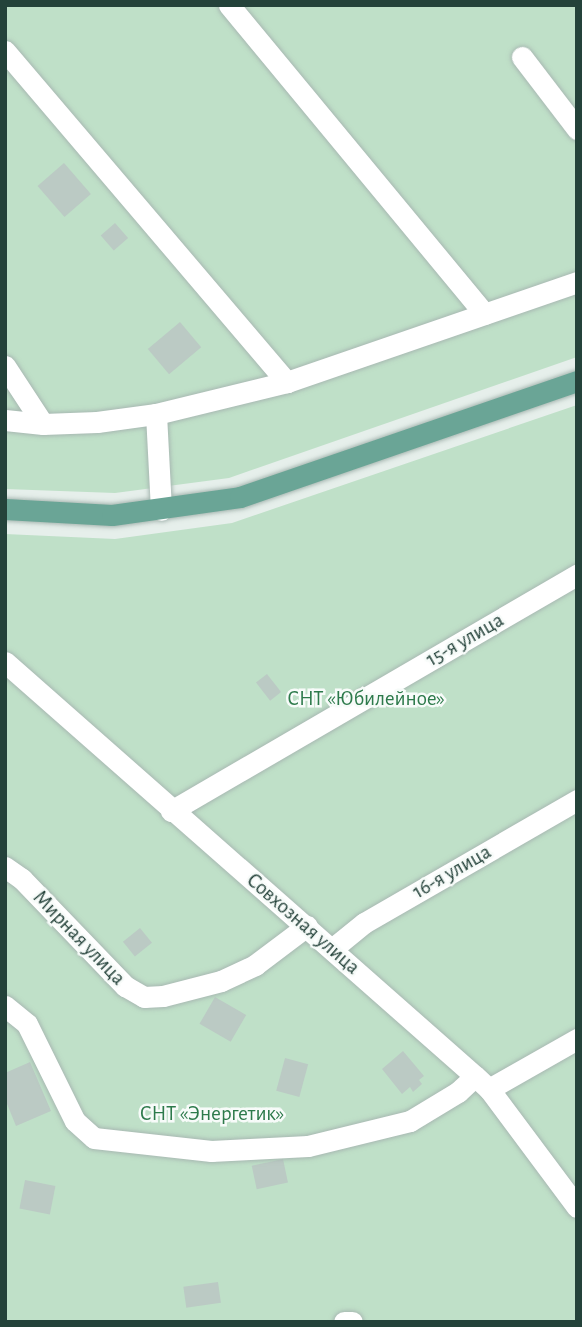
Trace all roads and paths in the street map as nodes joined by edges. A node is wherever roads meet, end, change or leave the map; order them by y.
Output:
1 (229, 5) edge
2 (5, 51) edge
3 (522, 57) dead end
4 (577, 129) edge
5 (577, 282) edge
6 (485, 314) junction
7 (5, 366) edge
8 (577, 381) edge
9 (287, 382) junction
10 (156, 414) junction
11 (5, 420) edge
12 (43, 424) junction
13 (5, 509) edge
14 (161, 510) junction
15 (577, 575) edge
16 (5, 662) edge
17 (577, 800) edge
18 (171, 811) junction
19 (5, 867) edge
20 (307, 926) junction
21 (332, 949) junction
22 (5, 1006) edge
23 (577, 1039) edge
24 (482, 1083) junction
25 (577, 1207) edge
26 (344, 1322) edge
27 (352, 1322) edge

1 - 6 street
2 - 9 street
3 - 4 street
5 - 6 street
6 - 9 street
7 - 12 street
8 - 14 main road
9 - 10 street
10 - 12 street
10 - 14 street
11 - 12 street
13 - 14 main road
15 - 18 street, 15-я улица
16 - 18 street, Совхозная улица
17 - 21 street, 16-я улица
18 - 20 street, Совхозная улица
19 - 20 street, Мирная улица
20 - 21 street, Совхозная улица
21 - 24 street, Совхозная улица
22 - 24 street
23 - 24 street
24 - 25 street, Совхозная улица
26 - 27 street

